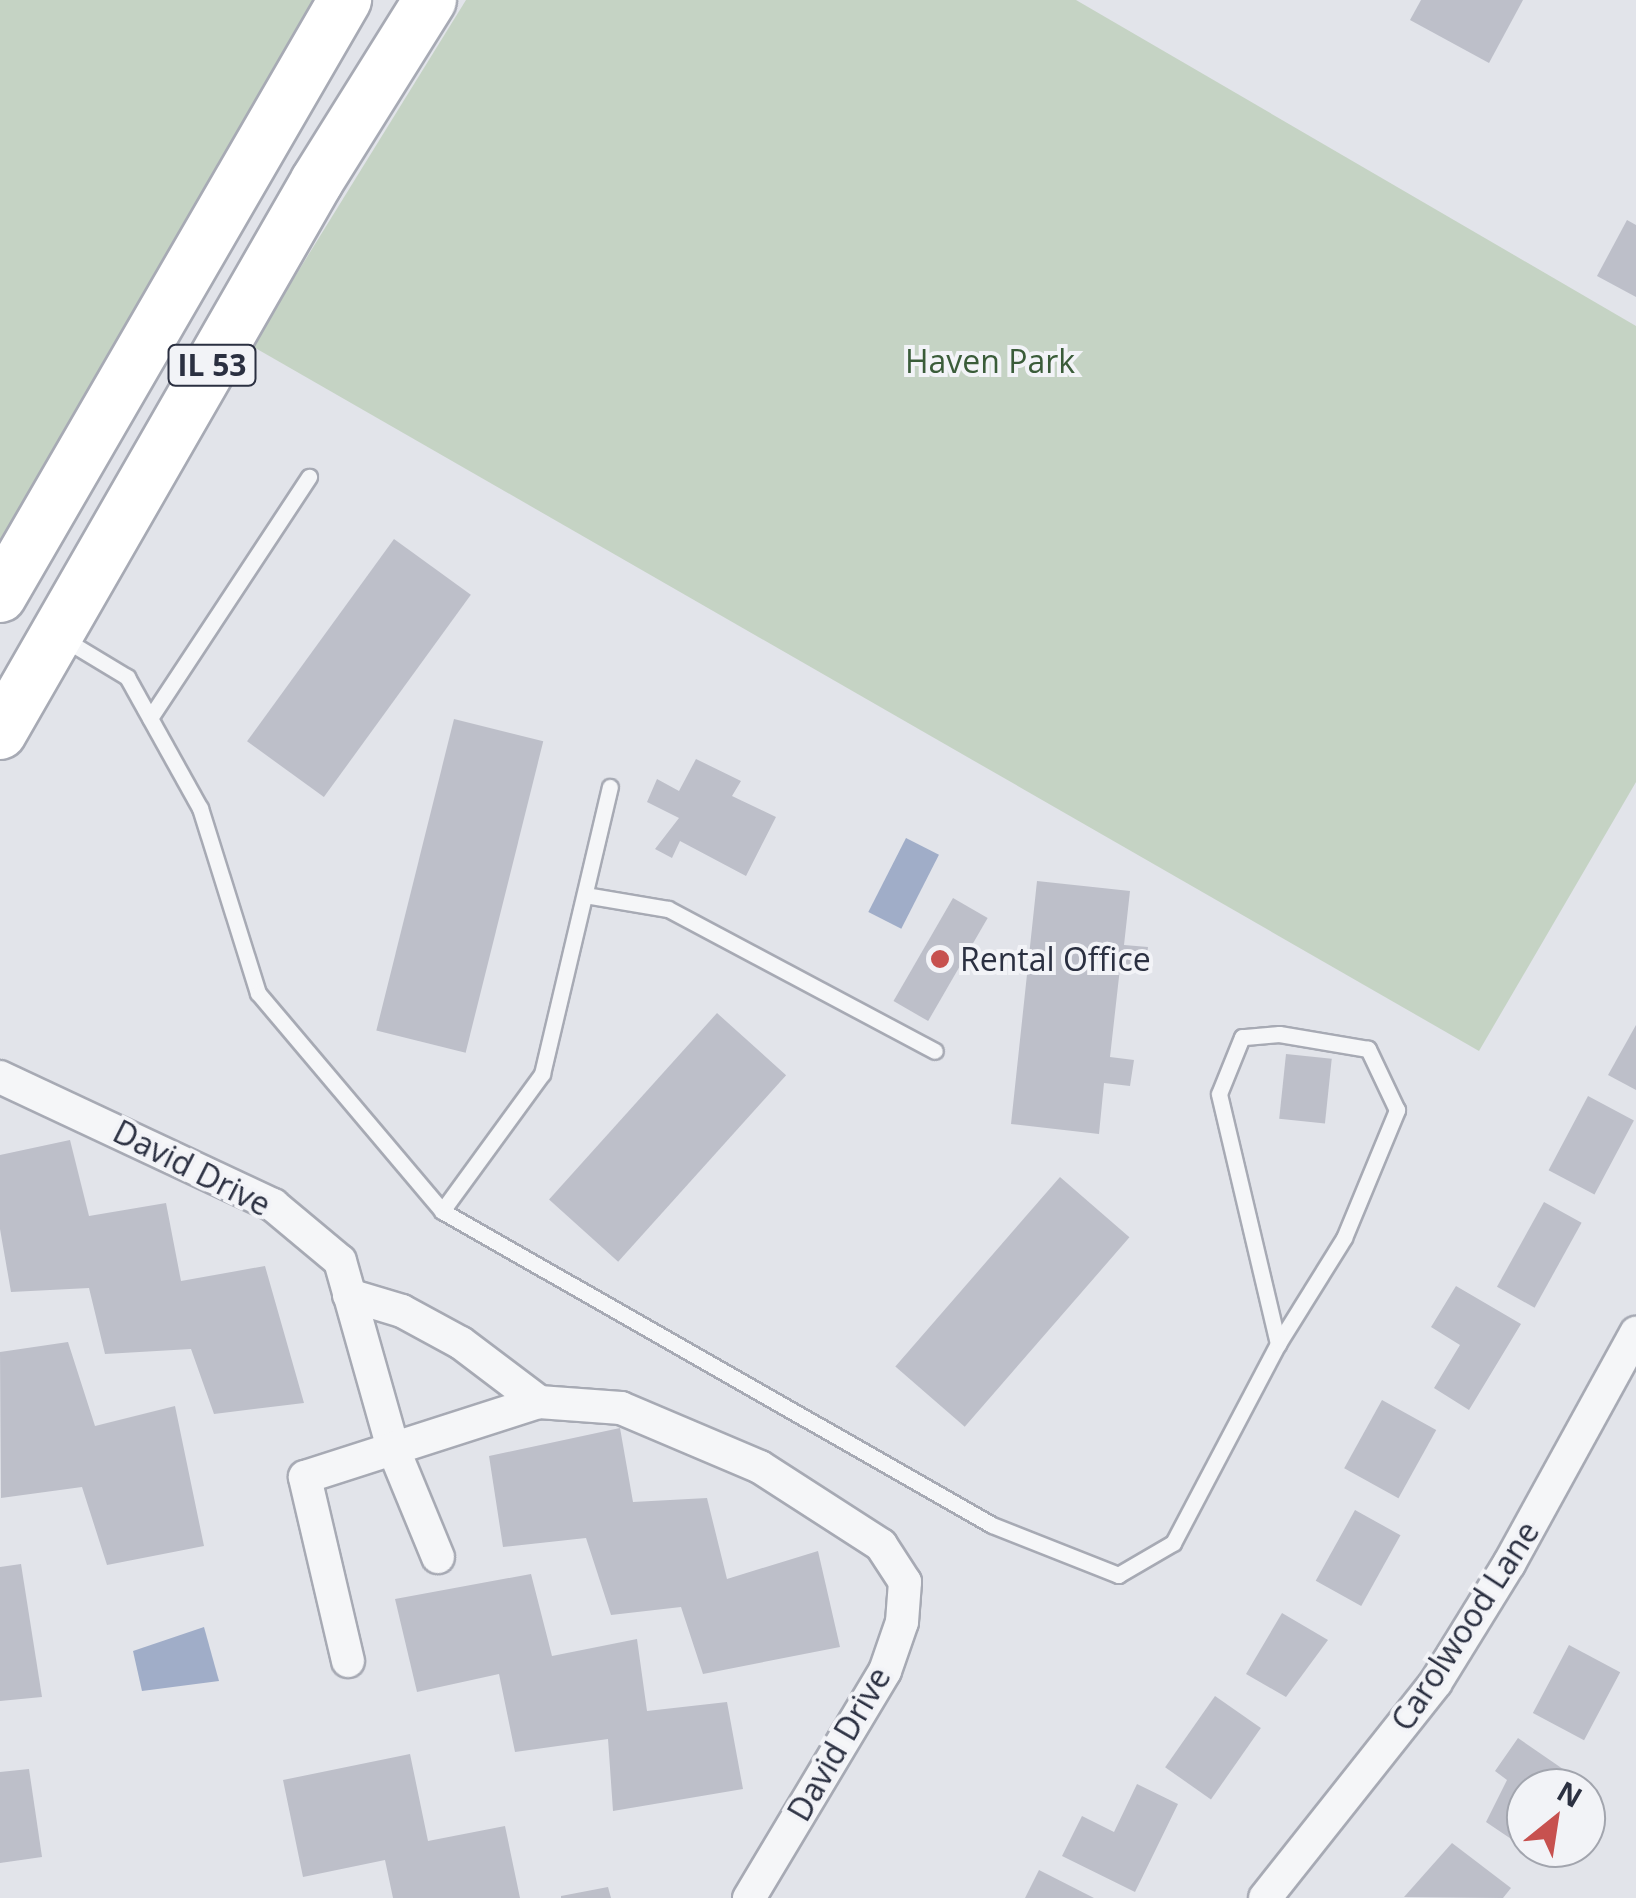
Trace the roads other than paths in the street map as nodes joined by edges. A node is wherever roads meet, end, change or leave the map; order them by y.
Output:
1 (345, 0) edge
2 (430, 0) edge
3 (309, 477) dead end
4 (0, 596) edge
5 (56, 634) junction
6 (150, 718) junction
7 (0, 733) edge
8 (610, 788) dead end
9 (584, 895) junction
10 (934, 1051) dead end
11 (1, 1078) edge
12 (442, 1211) junction
13 (349, 1295) junction
14 (1278, 1344) junction
15 (1632, 1352) edge
16 (539, 1402) junction
17 (393, 1448) junction
18 (438, 1558) dead end
19 (348, 1661) dead end
20 (749, 1898) edge
21 (1265, 1898) edge

1 - 4 main road, IL 53
2 - 5 main road, IL 53
3 - 6 lane
5 - 6 lane
5 - 7 main road, IL 53
6 - 12 lane
8 - 9 lane
9 - 10 lane
9 - 12 lane
11 - 13 street, David Drive
12 - 14 lane
13 - 16 street
13 - 17 street, David Drive
14 - 14 lane
15 - 21 street, Carolwood Lane
16 - 17 street, David Drive
16 - 20 street, David Drive
17 - 18 street, David Drive
17 - 19 street

